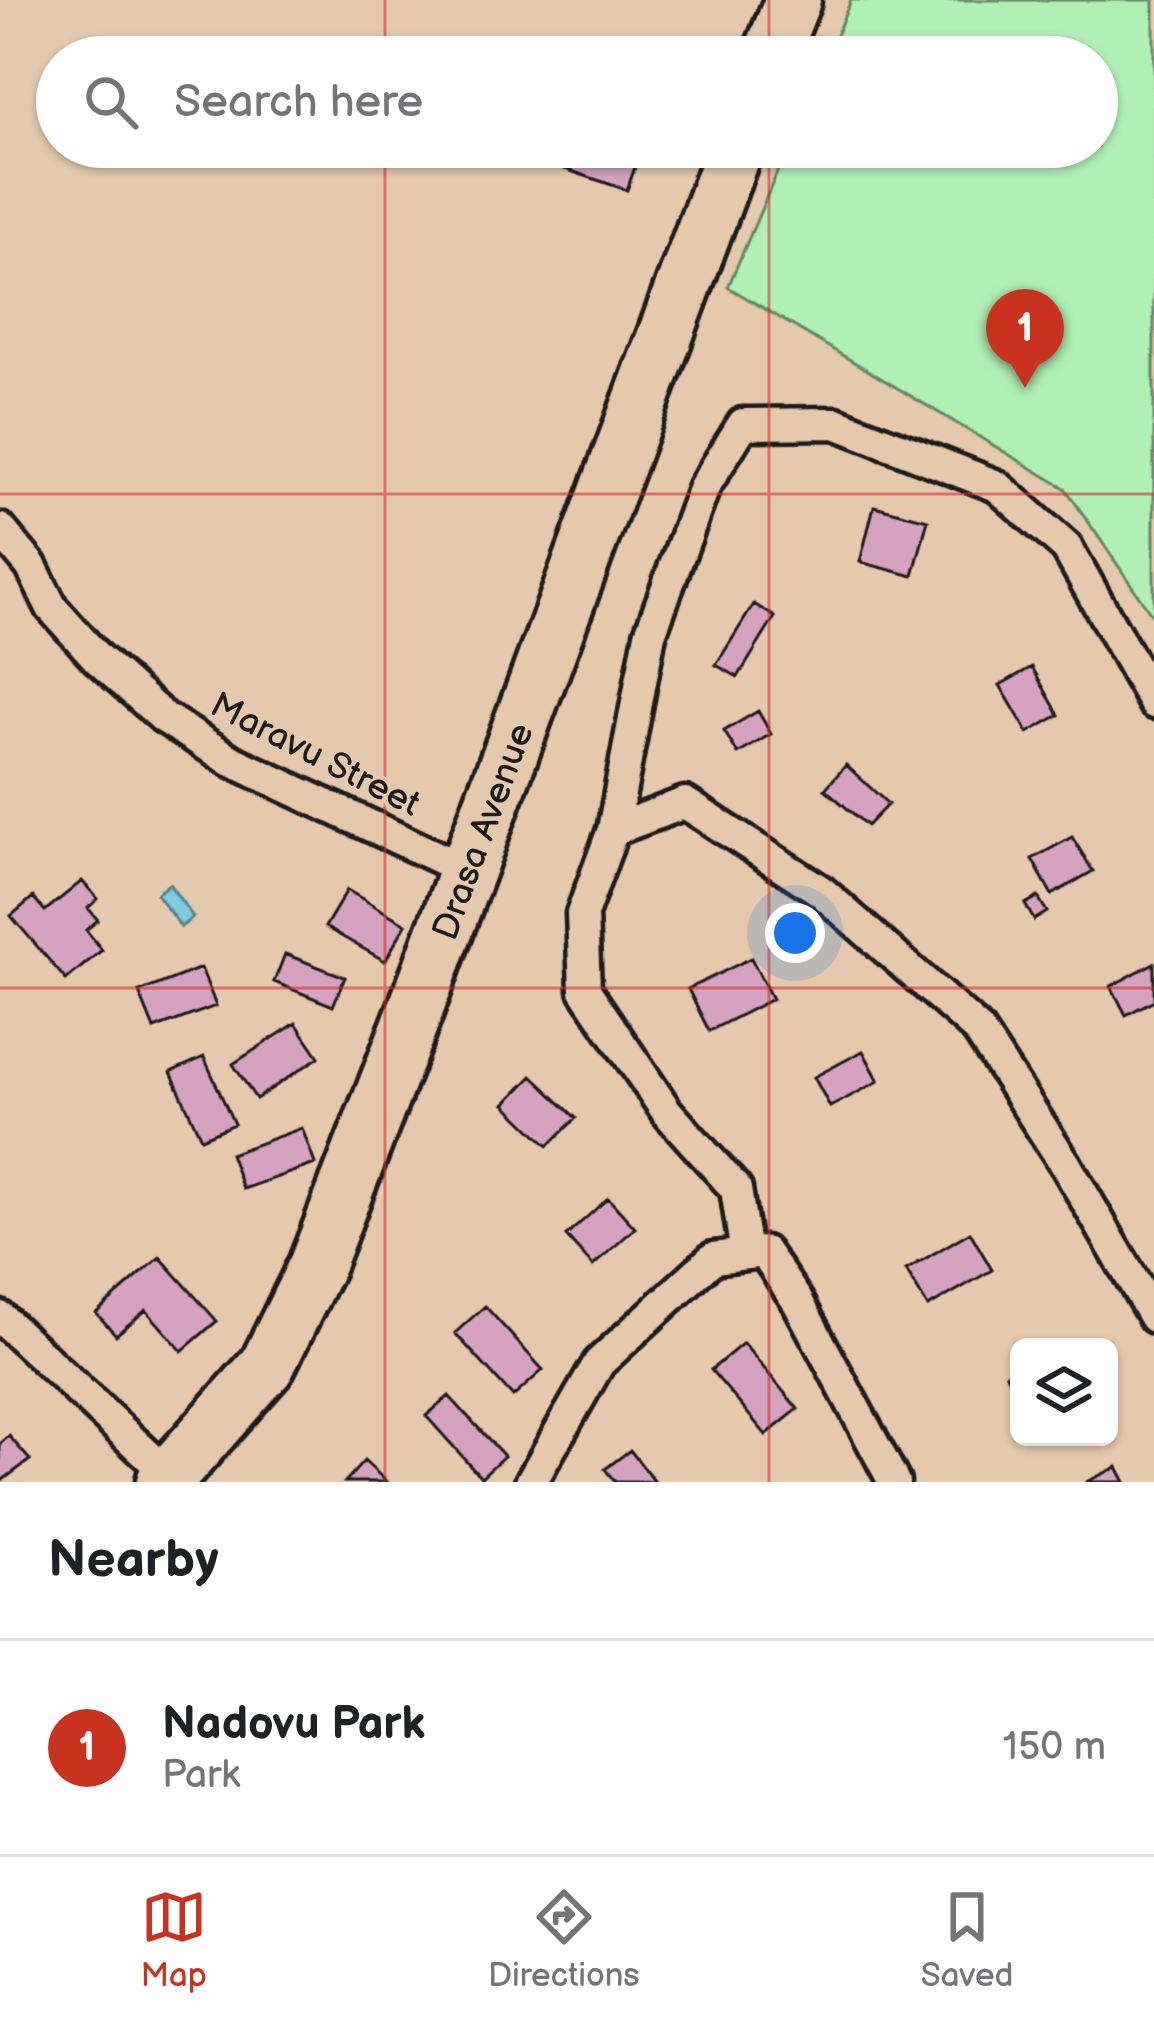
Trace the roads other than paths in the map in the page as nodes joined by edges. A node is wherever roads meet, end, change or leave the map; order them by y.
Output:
1 (793, 0) edge
2 (778, 36) edge
3 (727, 168) edge
4 (0, 529) edge
5 (1154, 703) edge
6 (613, 830) junction
7 (467, 872) junction
8 (746, 1254) junction
9 (0, 1317) edge
10 (1154, 1317) edge
11 (167, 1479) edge
12 (531, 1482) edge
13 (894, 1482) edge

1 - 2 highway
3 - 7 highway, Drasa Avenue
4 - 7 street, Maravu Street
5 - 6 street
6 - 8 street
6 - 10 street
7 - 11 highway, Drasa Avenue
8 - 12 street
8 - 13 street
9 - 11 street

